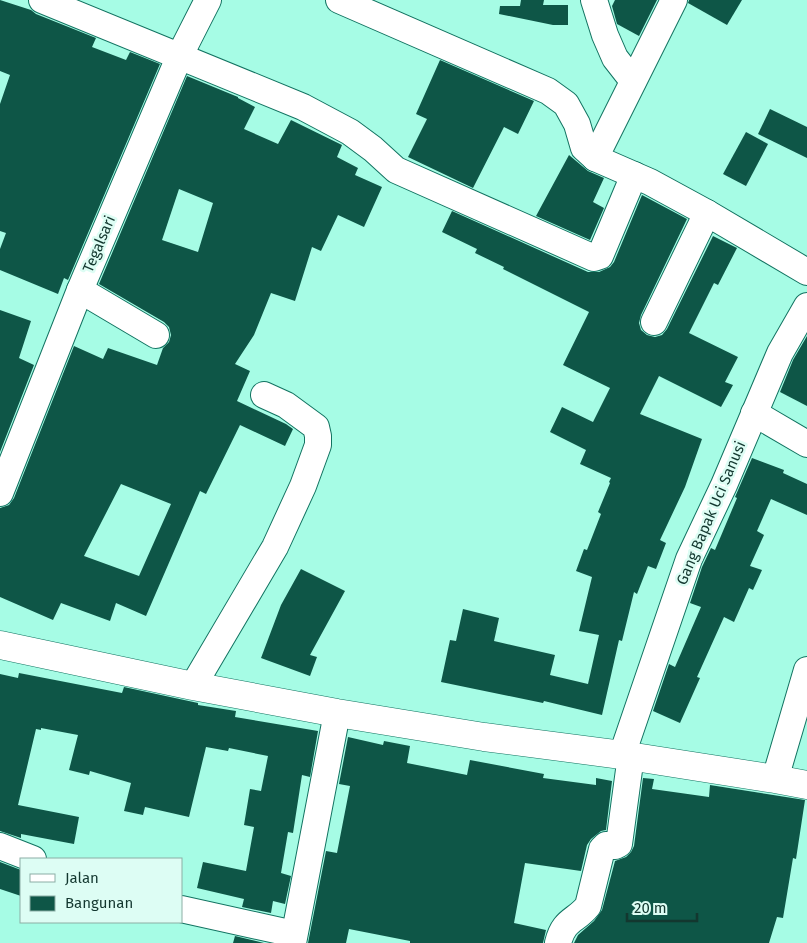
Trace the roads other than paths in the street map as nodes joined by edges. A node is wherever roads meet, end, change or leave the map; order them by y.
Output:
1 (42, 0) edge
2 (208, 0) edge
3 (339, 0) edge
4 (594, 0) edge
5 (674, 0) edge
6 (180, 55) junction
7 (633, 81) junction
8 (595, 158) junction
9 (634, 175) junction
10 (707, 213) junction
11 (807, 272) edge
12 (80, 290) junction
13 (807, 306) edge
14 (654, 322) dead end
15 (156, 336) dead end
16 (264, 395) dead end
17 (754, 413) junction
18 (807, 444) edge
19 (0, 493) edge
20 (0, 645) edge
21 (807, 670) edge
22 (193, 686) junction
23 (337, 713) junction
24 (627, 757) junction
25 (775, 779) junction
26 (807, 786) edge
27 (0, 846) edge
28 (30, 858) edge
29 (182, 909) edge
30 (293, 938) edge
31 (558, 943) edge

1 - 6 street
2 - 6 street, Tegalsari
3 - 8 street
4 - 7 street
5 - 7 street
6 - 9 street
6 - 12 street, Tegalsari
7 - 8 street
8 - 9 street
9 - 10 street
10 - 11 street
10 - 14 street
12 - 15 street
12 - 19 street, Tegalsari
13 - 17 street, Gang Bapak Uci Sanusi
16 - 22 street
17 - 18 street
17 - 24 street, Gang Bapak Uci Sanusi
20 - 22 main road
21 - 25 street
22 - 23 main road
23 - 24 main road
23 - 30 street
24 - 25 main road
24 - 31 street, Gang Bapak Uci Sanusi
25 - 26 main road
27 - 28 street
29 - 30 street

